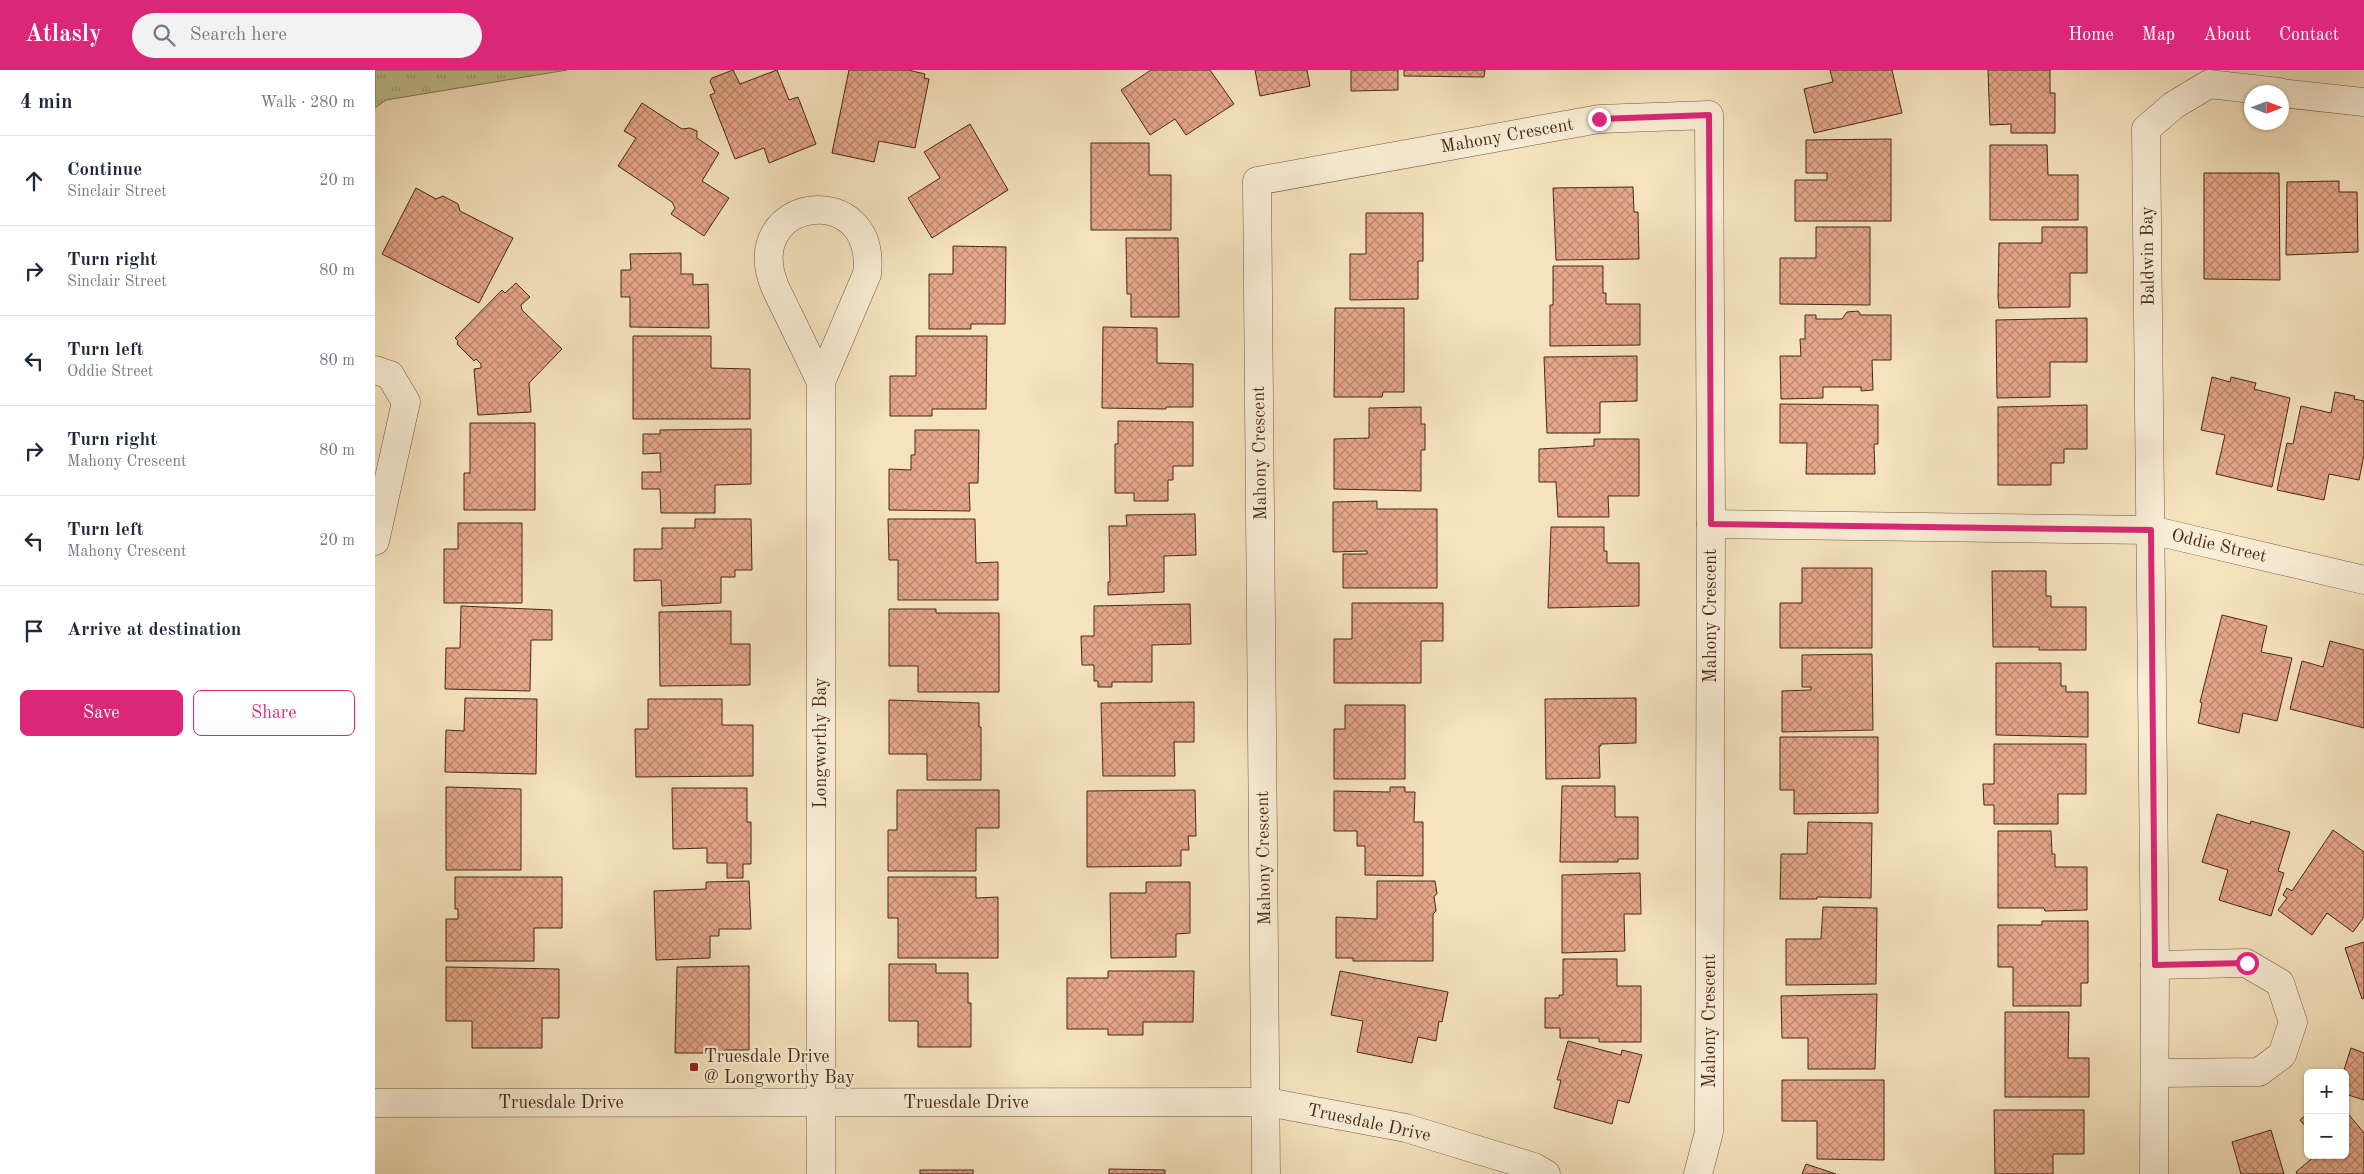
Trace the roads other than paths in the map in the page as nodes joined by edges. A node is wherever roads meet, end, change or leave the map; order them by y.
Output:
1 (2244, 88) edge
2 (2289, 94) edge
3 (2364, 102) edge
4 (375, 370) edge
5 (821, 382) junction
6 (1711, 524) junction
7 (2151, 530) junction
8 (375, 542) edge
9 (2364, 580) edge
10 (2155, 965) junction
11 (2155, 1074) junction
12 (1267, 1102) junction
13 (375, 1104) edge
14 (821, 1104) junction
15 (821, 1174) edge
16 (1266, 1174) edge
17 (1547, 1174) edge
18 (1698, 1174) edge
19 (2153, 1174) edge

1 - 7 street, Baldwin Bay
2 - 3 street, Baldwin Bay
4 - 8 street
5 - 5 street, Longworthy Bay
5 - 14 street, Longworthy Bay
6 - 7 street, Oddie Street
6 - 12 street, Mahony Crescent
6 - 18 street, Mahony Crescent
7 - 9 street, Oddie Street
7 - 10 street
10 - 11 street
10 - 11 street
11 - 19 street
12 - 14 street, Truesdale Drive
12 - 16 street
12 - 17 street, Truesdale Drive
13 - 14 street, Truesdale Drive
14 - 15 street, Longworthy Bay

